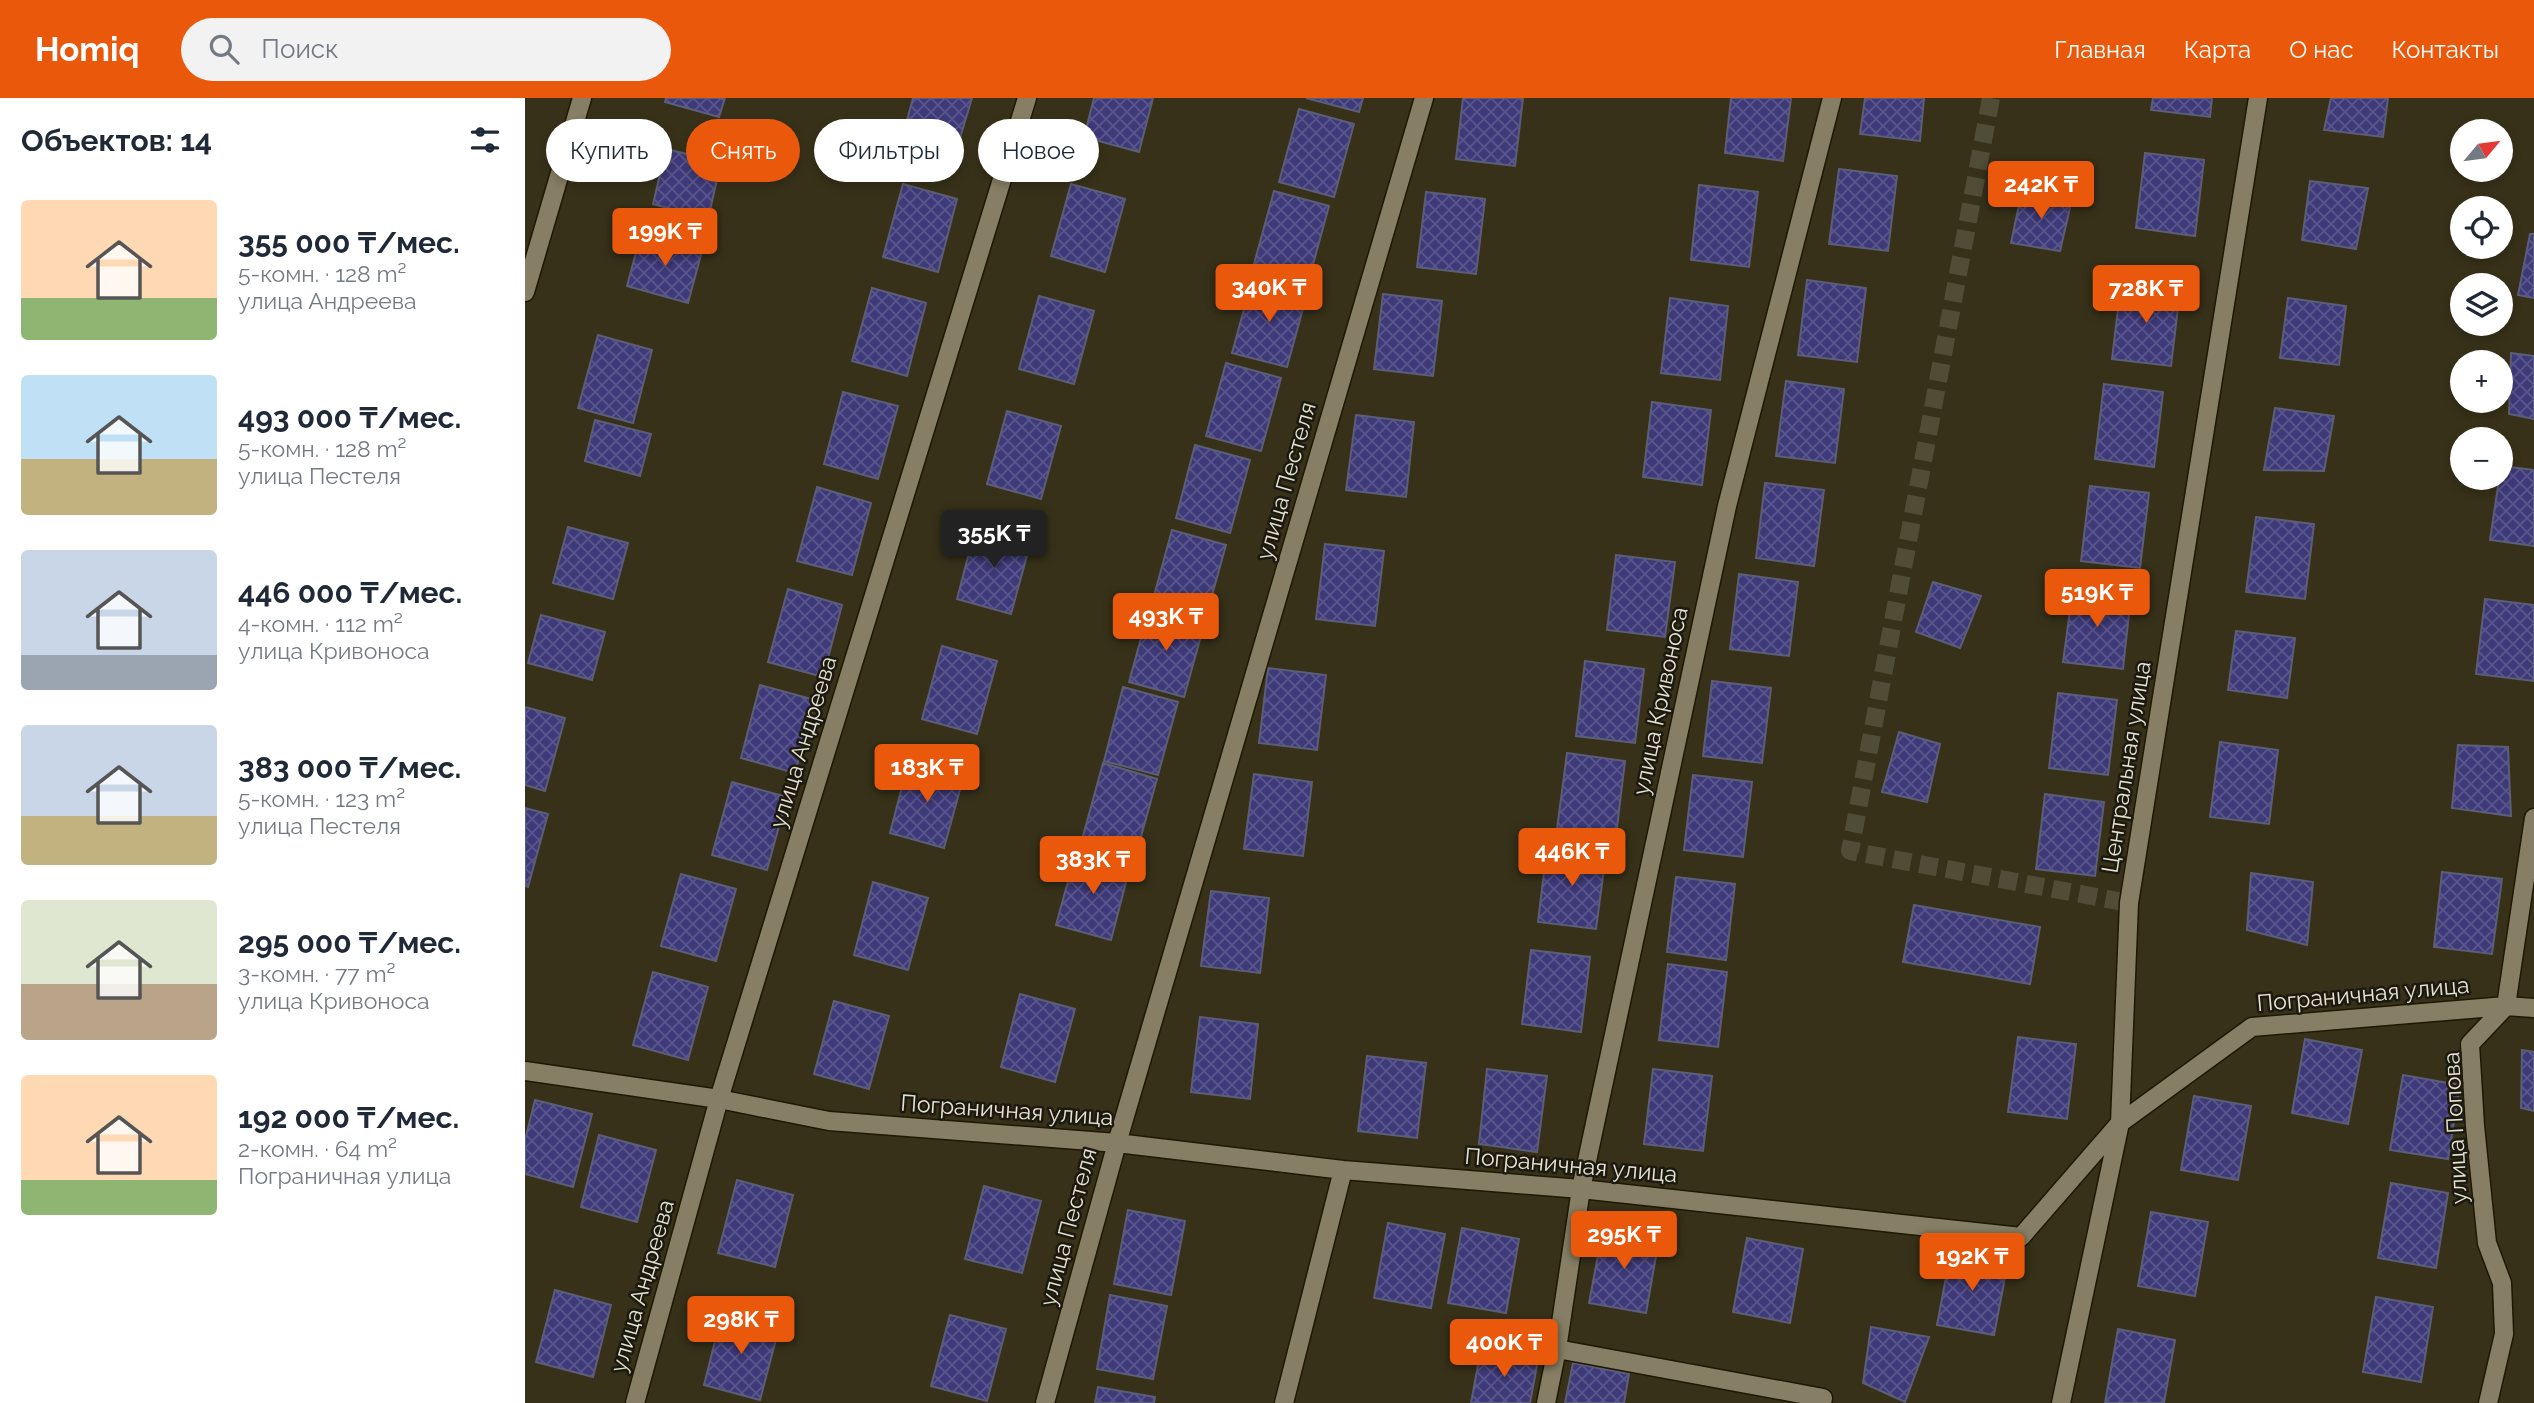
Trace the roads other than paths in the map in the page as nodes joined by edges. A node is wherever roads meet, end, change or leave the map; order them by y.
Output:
1 (582, 98) edge
2 (1027, 98) edge
3 (1424, 98) edge
4 (1832, 98) edge
5 (2259, 98) edge
6 (525, 292) edge
7 (2534, 818) edge
8 (2507, 1006) junction
9 (2534, 1008) edge
10 (525, 1071) edge
11 (719, 1098) junction
12 (2120, 1123) junction
13 (1117, 1143) junction
14 (1343, 1170) junction
15 (1581, 1189) junction
16 (1557, 1349) junction
17 (635, 1403) edge
18 (1045, 1403) edge
19 (1284, 1403) edge
20 (1546, 1403) edge
21 (1822, 1403) edge
22 (2061, 1403) edge
23 (2488, 1403) edge

1 - 6 street
2 - 11 street, улица Андреева
3 - 13 street, улица Пестеля
4 - 15 street, улица Кривоноса
5 - 12 street, Центральная улица
7 - 8 street
8 - 9 street, Пограничная улица
8 - 12 street, Пограничная улица
8 - 23 street, улица Попова
10 - 11 street, Пограничная улица
11 - 13 street, Пограничная улица
11 - 17 street, улица Андреева
12 - 15 street, Пограничная улица
12 - 22 street, Центральная улица
13 - 14 street, Пограничная улица
13 - 18 street, улица Пестеля
14 - 15 street, Пограничная улица
14 - 19 street
15 - 16 street, улица Кривоноса
16 - 20 street, улица Кривоноса
16 - 21 street

